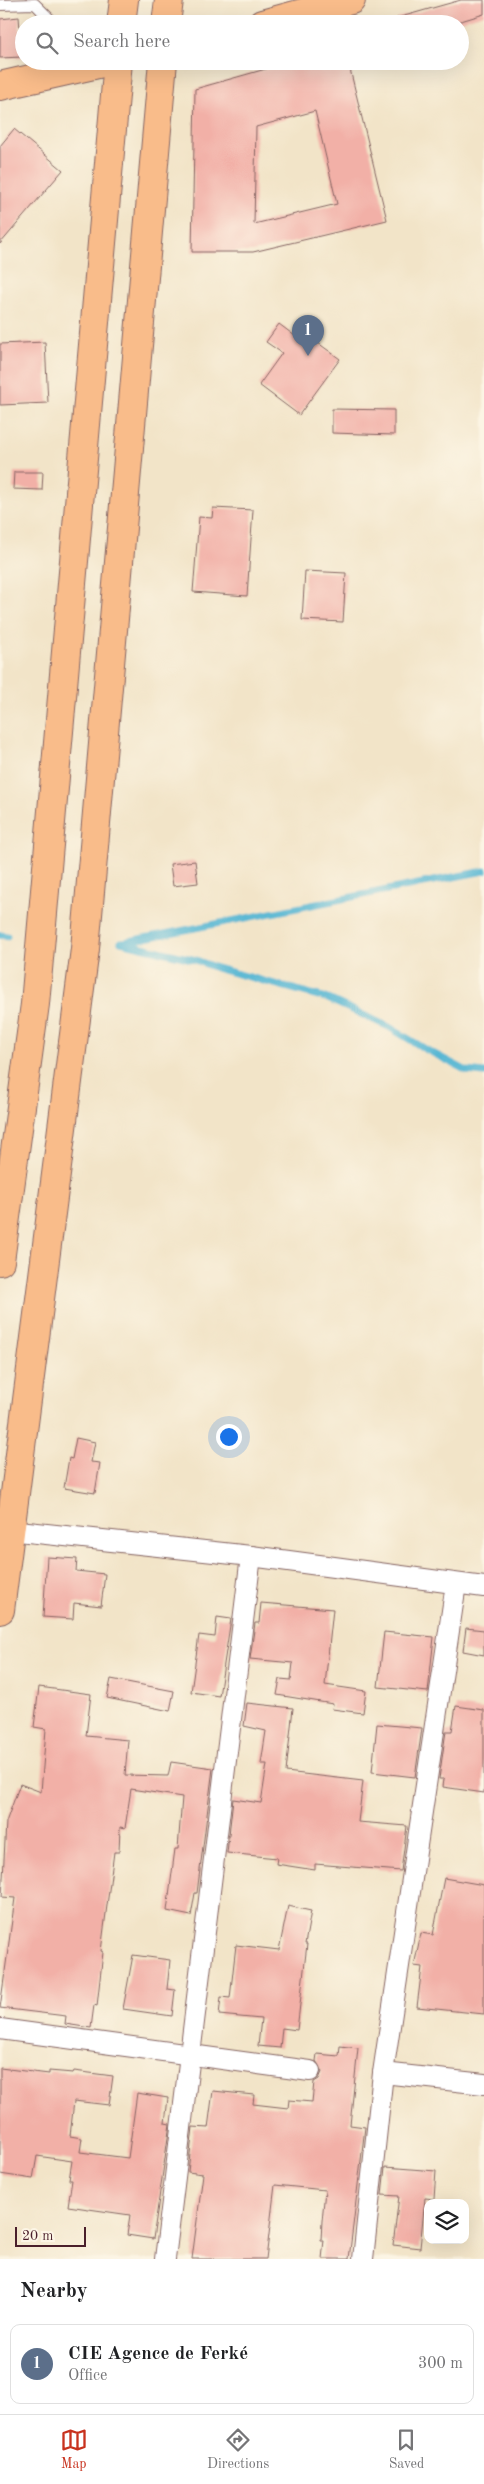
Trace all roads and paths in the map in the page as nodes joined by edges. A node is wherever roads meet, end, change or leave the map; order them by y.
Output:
1 (124, 0) edge
2 (169, 0) edge
3 (351, 0) edge
4 (0, 5) edge
5 (45, 15) edge
6 (123, 15) edge
7 (167, 15) edge
8 (295, 15) edge
9 (48, 70) edge
10 (117, 70) edge
11 (162, 70) edge
12 (0, 86) edge
13 (0, 1261) edge
14 (5, 1530) edge
15 (251, 1556) junction
16 (456, 1584) junction
17 (484, 1587) edge
18 (0, 1610) edge
19 (0, 2029) edge
20 (189, 2054) junction
21 (310, 2070) dead end
22 (383, 2073) junction
23 (484, 2084) edge
24 (165, 2259) edge
25 (362, 2259) edge

1 - 6 main road
2 - 7 main road
3 - 8 main road
4 - 5 lane
9 - 12 main road
10 - 13 main road
11 - 14 main road
14 - 15 street
14 - 18 main road
15 - 16 street
15 - 20 street
16 - 17 street
16 - 22 street
19 - 20 street
20 - 21 street
20 - 24 street
22 - 23 street
22 - 25 street

